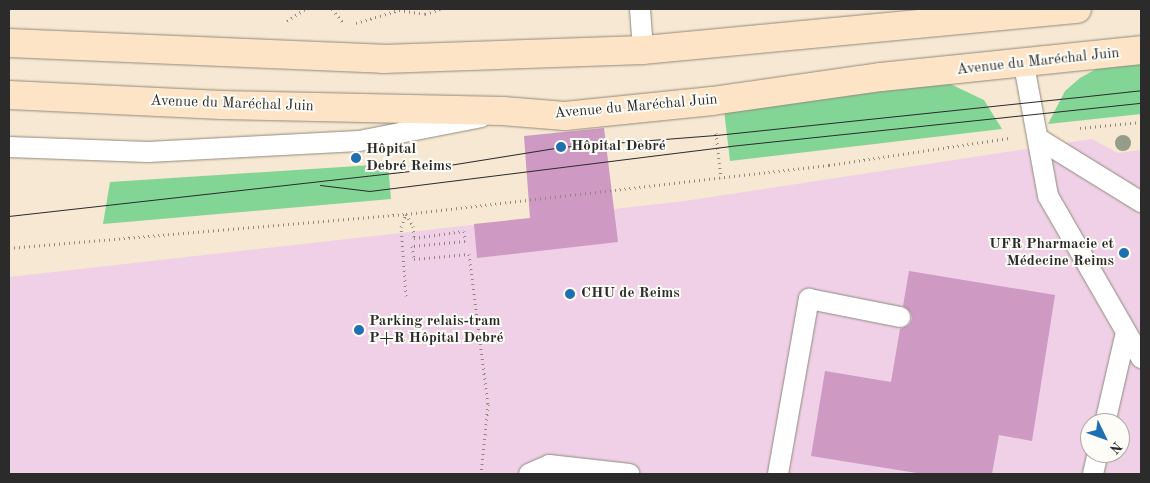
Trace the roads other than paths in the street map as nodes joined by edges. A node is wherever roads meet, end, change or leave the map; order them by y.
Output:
1 (640, 9) edge
2 (1077, 9) edge
3 (9, 43) edge
4 (643, 50) junction
5 (1141, 50) edge
6 (1024, 65) junction
7 (9, 95) edge
8 (503, 110) junction
9 (1038, 136) junction
10 (9, 147) edge
11 (1141, 202) edge
12 (900, 317) dead end
13 (1126, 332) junction
14 (1141, 358) edge
15 (1107, 413) edge
16 (529, 474) edge
17 (630, 474) edge
18 (778, 474) edge

1 - 4 lane
2 - 4 main road
3 - 4 main road
5 - 6 main road, Avenue du Maréchal Juin
6 - 8 main road, Avenue du Maréchal Juin
6 - 9 lane
7 - 8 main road, Avenue du Maréchal Juin
8 - 10 lane
9 - 11 lane
9 - 13 lane
12 - 18 lane
13 - 14 lane
13 - 15 lane
16 - 17 lane

